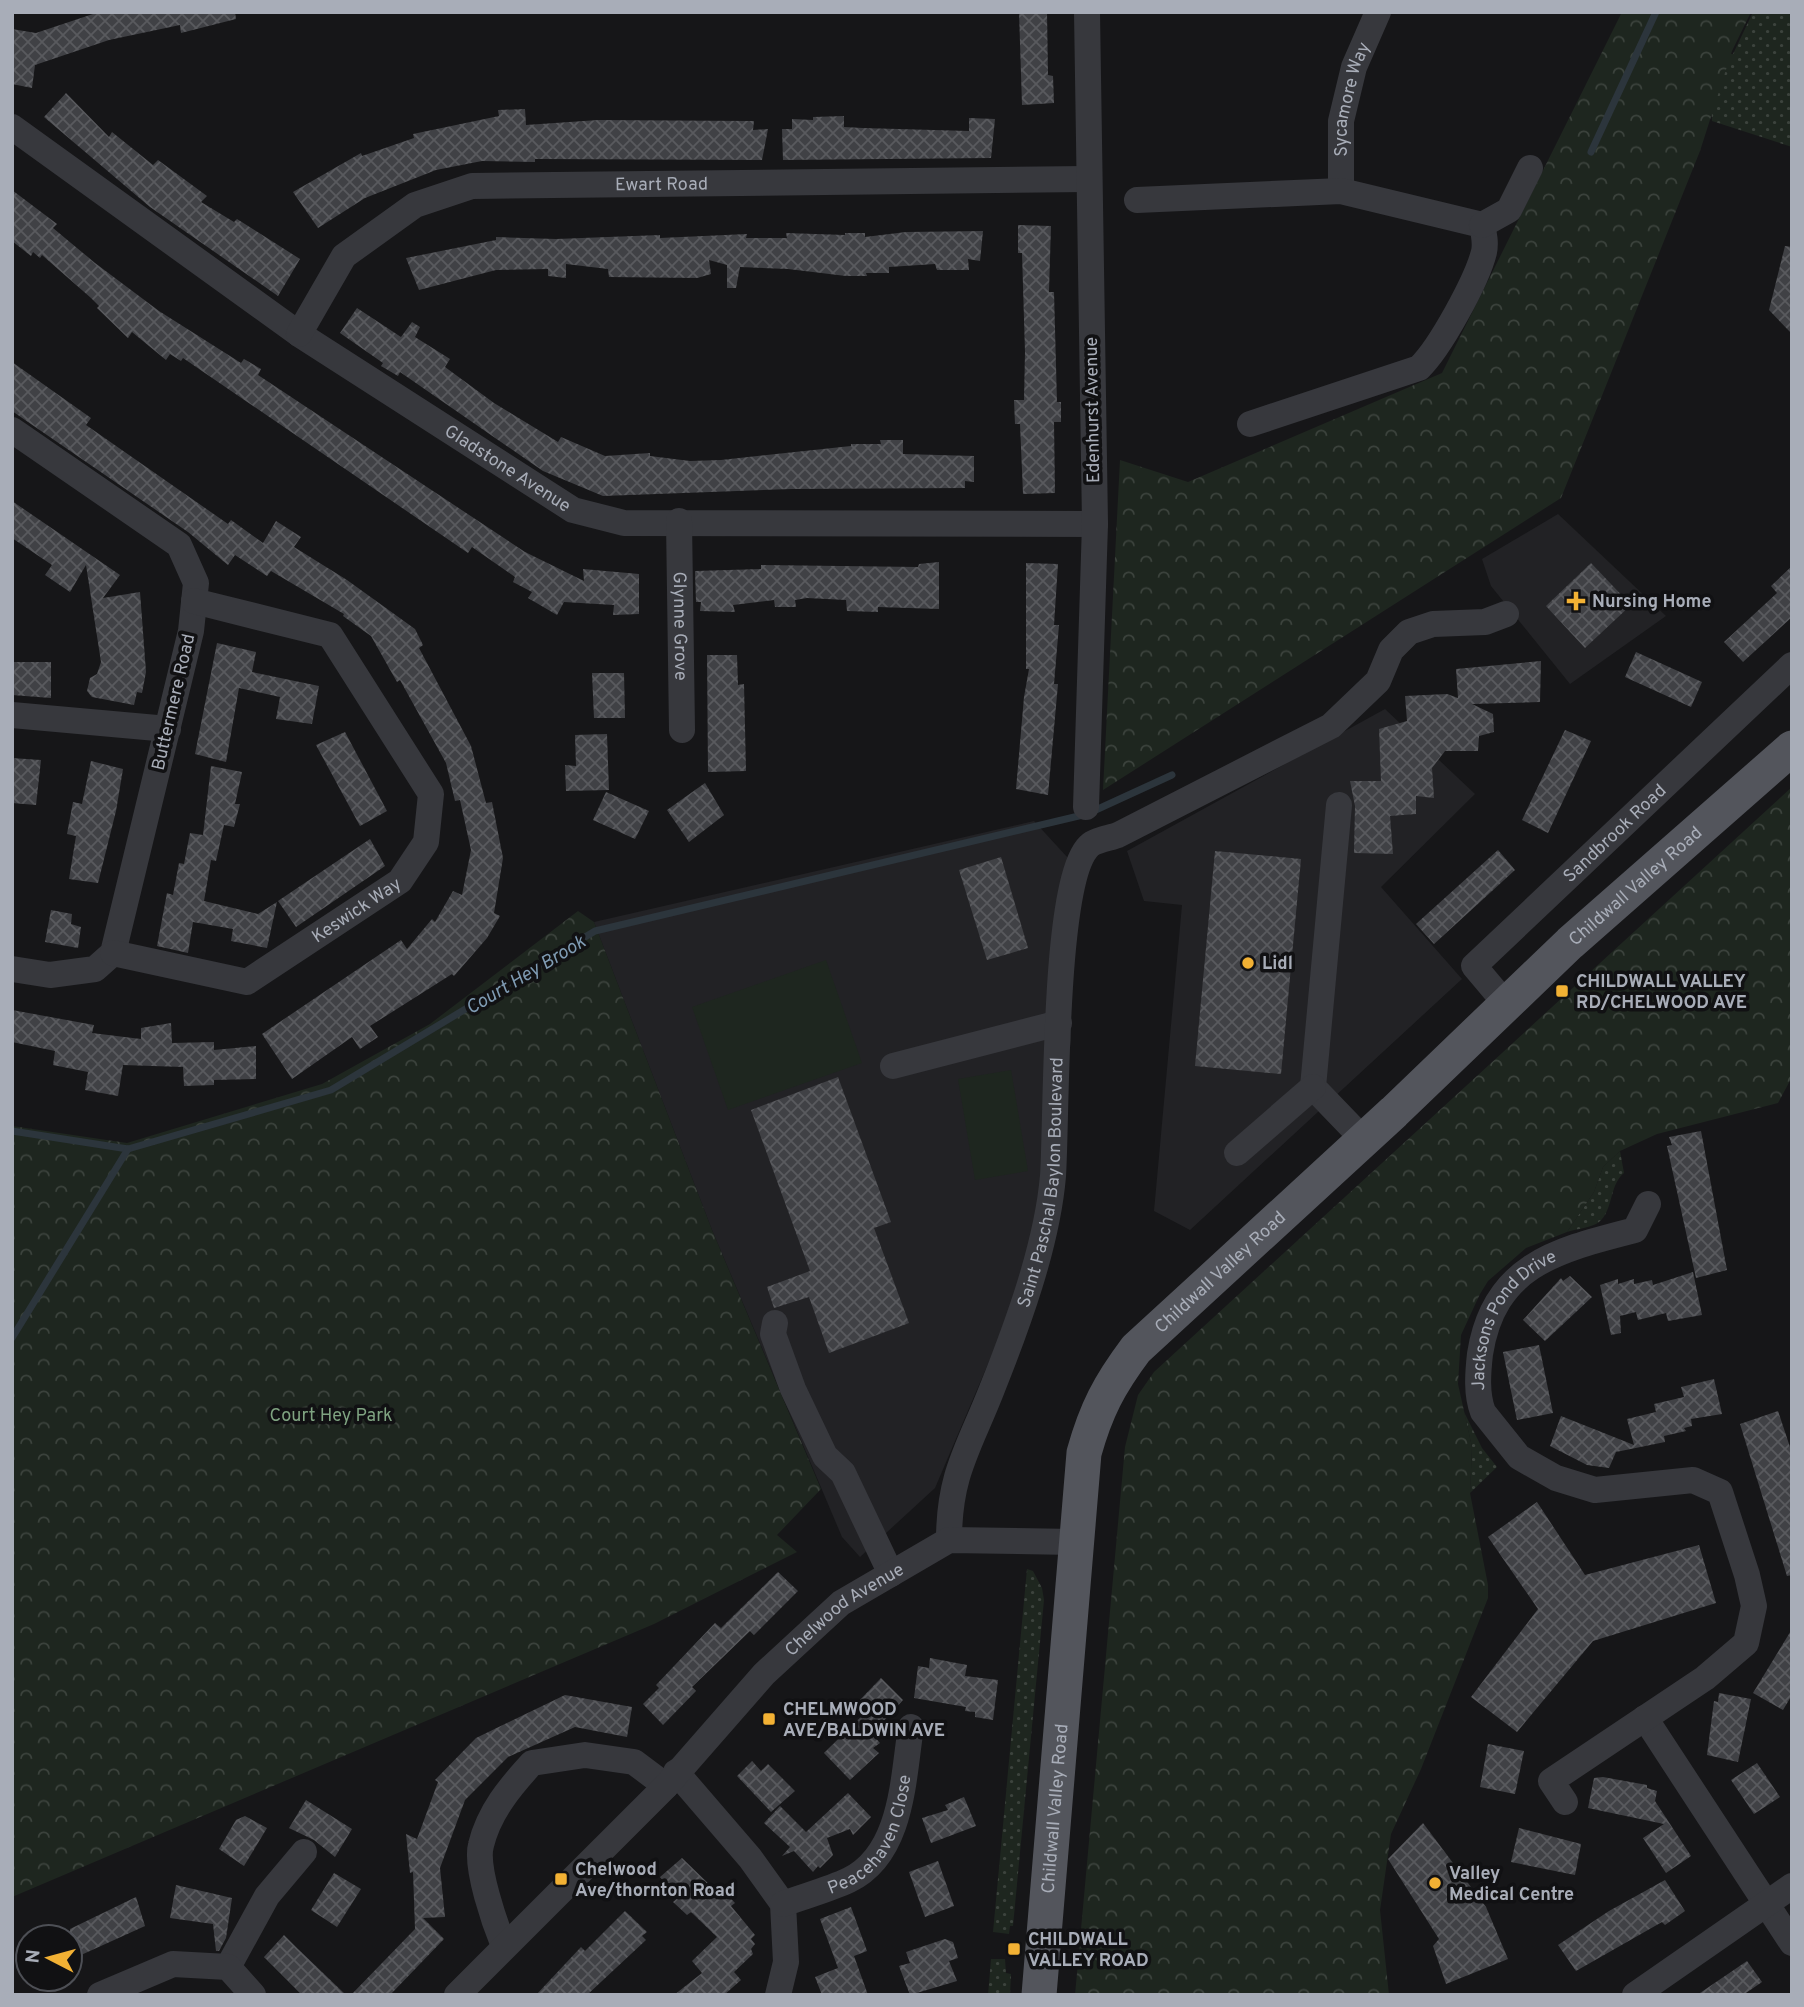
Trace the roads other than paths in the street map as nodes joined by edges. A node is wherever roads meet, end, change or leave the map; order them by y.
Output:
1 (1087, 12) edge
2 (1378, 12) edge
3 (12, 127) edge
4 (1530, 168) dead end
5 (1087, 178) junction
6 (1341, 191) junction
7 (1137, 200) dead end
8 (1482, 225) junction
9 (299, 334) junction
10 (1250, 424) dead end
11 (12, 430) edge
12 (679, 521) junction
13 (1095, 524) junction
14 (194, 601) junction
15 (1506, 614) dead end
16 (1792, 665) edge
17 (12, 715) edge
18 (168, 729) junction
19 (682, 730) dead end
20 (1792, 748) edge
21 (1339, 805) dead end
22 (1086, 807) dead end
23 (113, 953) junction
24 (12, 970) edge
25 (1506, 1004) junction
26 (1059, 1023) junction
27 (893, 1066) dead end
28 (1313, 1087) junction
29 (1364, 1140) junction
30 (1237, 1153) dead end
31 (1648, 1204) dead end
32 (775, 1323) dead end
33 (949, 1541) junction
34 (1075, 1542) junction
35 (891, 1574) junction
36 (1645, 1718) junction
37 (911, 1727) dead end
38 (671, 1779) junction
39 (1565, 1802) dead end
40 (304, 1852) dead end
41 (1792, 1886) edge
42 (783, 1904) junction
43 (1767, 1904) junction
44 (1792, 1943) edge
45 (504, 1946) junction
46 (228, 1967) junction
47 (100, 1995) edge
48 (253, 1995) edge
49 (457, 1995) edge
50 (778, 1995) edge
51 (1039, 1995) edge
52 (1635, 1995) edge

1 - 5 street, Edenhurst Avenue
2 - 6 street, Sycamore Way
3 - 9 street, Gladstone Avenue
4 - 8 street
5 - 9 street, Ewart Road
5 - 13 street, Edenhurst Avenue
6 - 7 street
6 - 8 street
8 - 10 street
9 - 12 street, Gladstone Avenue
11 - 14 street, Buttermere Road
12 - 13 street, Gladstone Avenue
12 - 19 street, Glynne Grove
13 - 22 street, Edenhurst Avenue
14 - 18 street, Buttermere Road
14 - 23 street, Keswick Way
15 - 26 street, Saint Paschal Baylon Boulevard
16 - 25 street, Sandbrook Road
17 - 18 street
18 - 23 street, Buttermere Road
20 - 25 main road, Childwall Valley Road
21 - 28 street
23 - 24 street
25 - 29 main road, Childwall Valley Road
26 - 27 street
26 - 33 street, Saint Paschal Baylon Boulevard
28 - 29 street
28 - 30 street
29 - 34 main road, Childwall Valley Road
31 - 36 street, Jacksons Pond Drive
32 - 35 street
33 - 34 street
33 - 35 street, Chelwood Avenue
34 - 51 main road, Childwall Valley Road
35 - 38 street, Chelwood Avenue
36 - 39 street, Jacksons Pond Drive
36 - 43 street
37 - 42 street, Peacehaven Close
38 - 42 street
38 - 45 street, Chelwood Avenue
38 - 45 street
40 - 46 street
41 - 43 street
42 - 50 street
43 - 44 street
43 - 52 street
45 - 49 street, Chelwood Avenue
46 - 47 street
46 - 48 street

